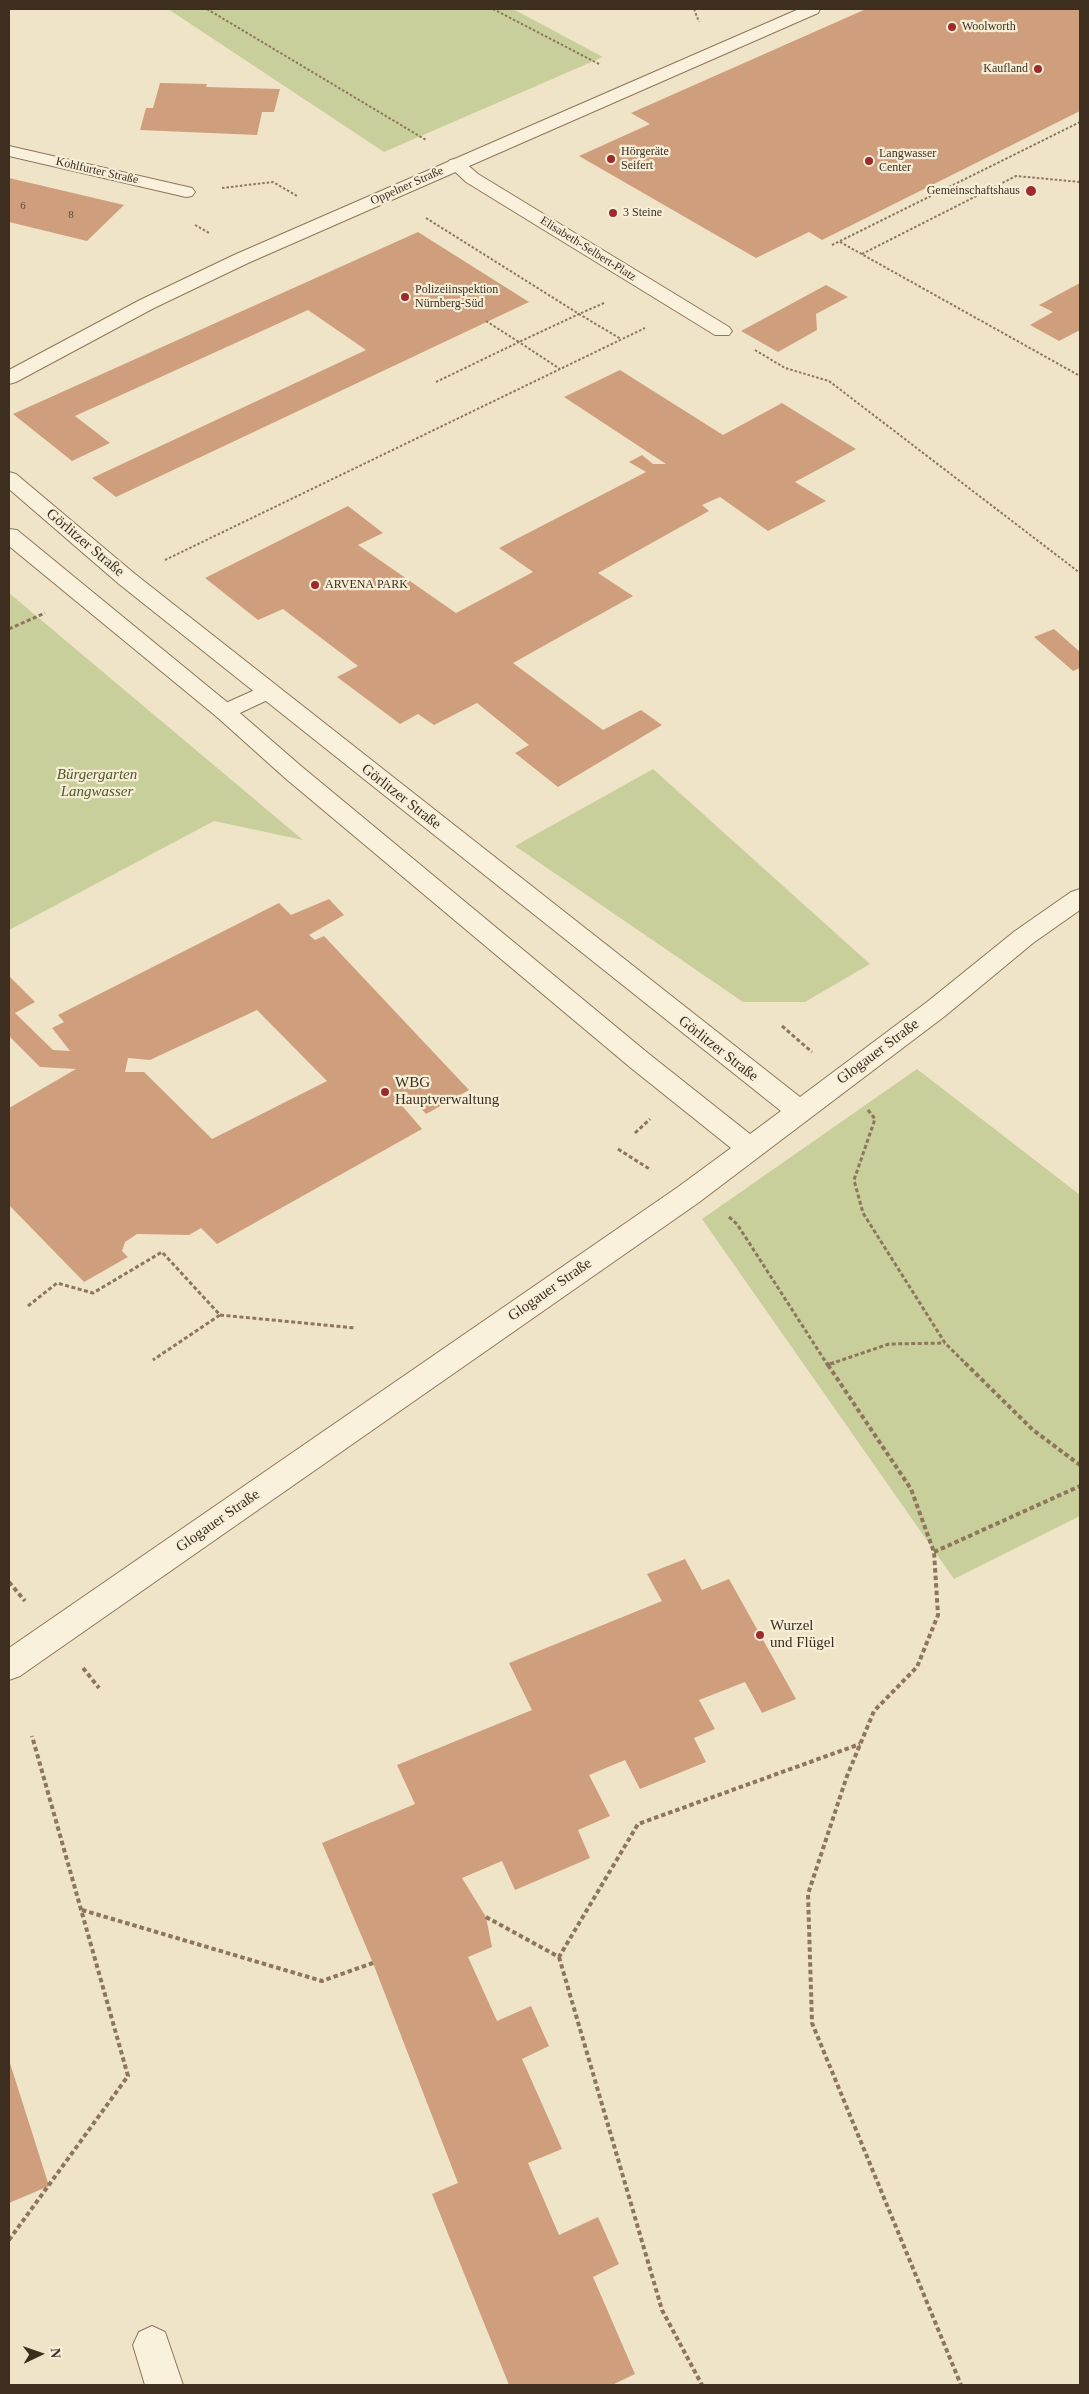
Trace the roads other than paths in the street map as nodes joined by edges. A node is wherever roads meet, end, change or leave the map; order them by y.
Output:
1 (812, 9) edge
2 (9, 151) edge
3 (456, 164) junction
4 (186, 192) road end
5 (722, 331) road end
6 (9, 378) edge
7 (9, 478) edge
8 (9, 535) edge
9 (268, 691) junction
10 (225, 712) junction
11 (1080, 898) edge
12 (798, 1110) junction
13 (748, 1147) junction
14 (9, 1666) edge
15 (152, 2345) dead end
16 (164, 2385) edge

1 - 3 street, Oppelner Straße
2 - 4 street, Kohlfurter Straße
3 - 5 street, Elisabeth-Selbert-Platz
3 - 6 street, Oppelner Straße
7 - 9 street, Görlitzer Straße
8 - 10 street
9 - 10 street
9 - 12 street, Görlitzer Straße
10 - 13 street
11 - 12 street, Glogauer Straße
12 - 13 street, Glogauer Straße
13 - 14 street, Glogauer Straße
15 - 16 street

